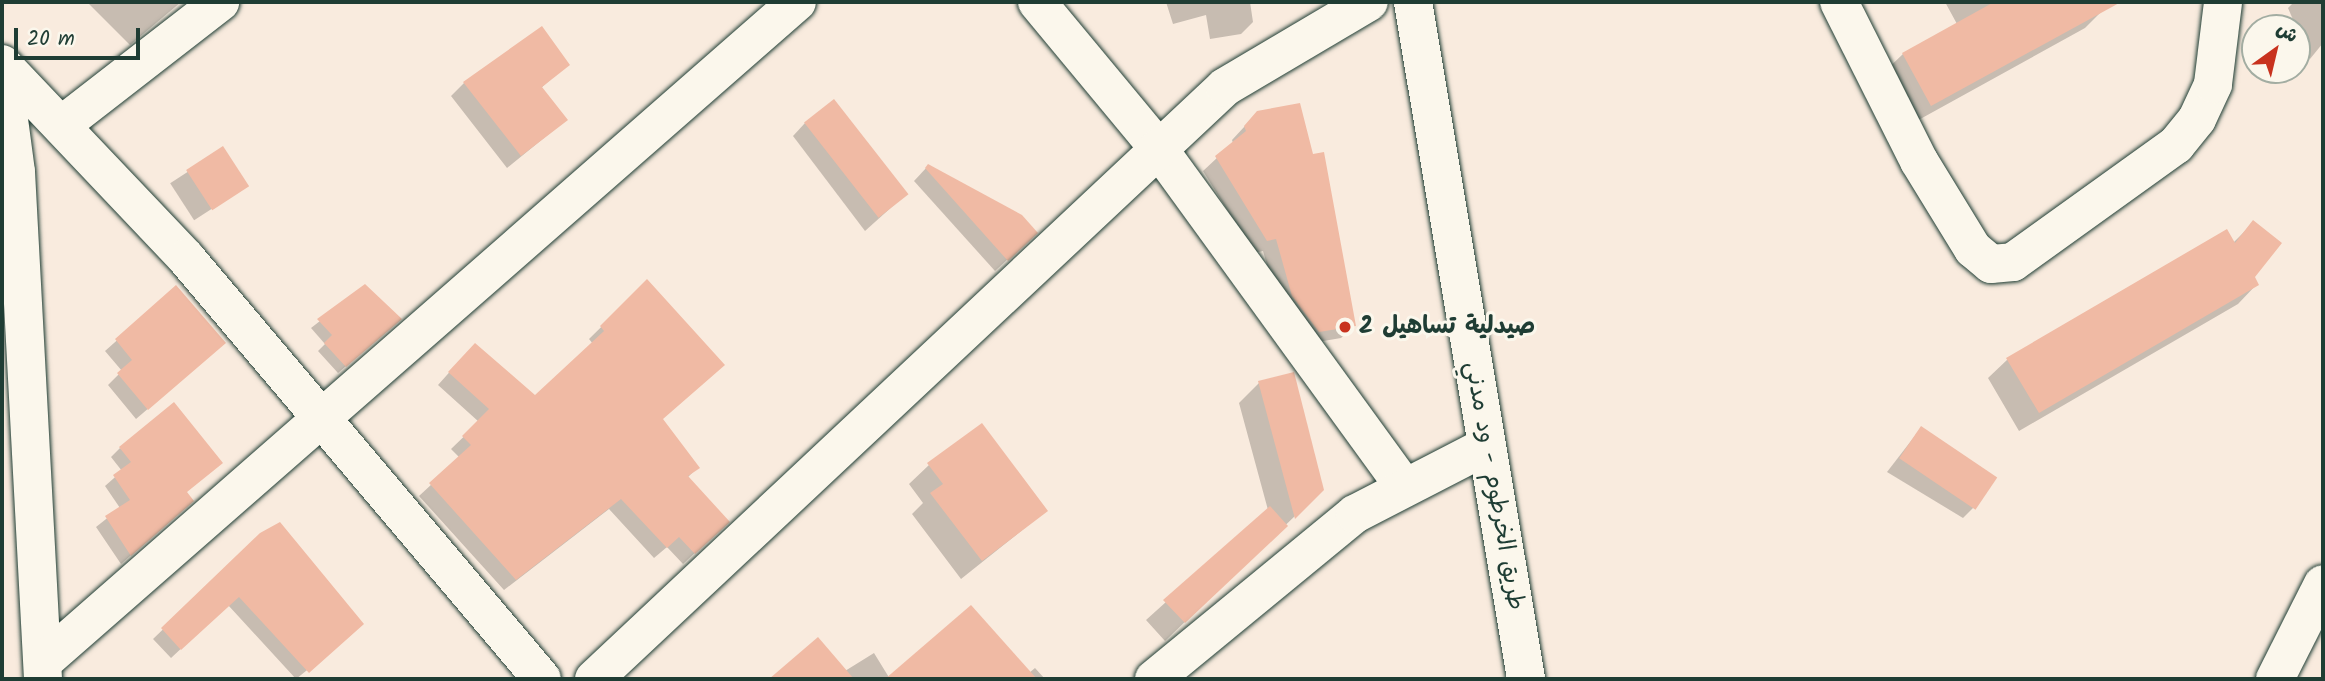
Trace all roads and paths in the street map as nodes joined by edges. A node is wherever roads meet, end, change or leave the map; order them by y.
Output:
1 (220, 2) edge
2 (797, 2) edge
3 (1037, 2) edge
4 (1369, 2) edge
5 (1413, 2) edge
6 (1839, 2) edge
7 (2223, 2) edge
8 (2, 66) edge
9 (63, 124) junction
10 (1158, 148) junction
11 (9, 178) edge
12 (324, 416) junction
13 (1487, 446) junction
14 (1404, 487) junction
15 (2323, 584) edge
16 (43, 671) edge
17 (542, 679) edge
18 (594, 679) edge
19 (1154, 679) edge
20 (1526, 679) edge
21 (2275, 679) edge

1 - 9 main road
2 - 12 main road
3 - 10 main road
4 - 10 main road
5 - 13 main road, طريق الخرطوم - ود مدني
6 - 7 main road
8 - 9 main road
8 - 11 main road
9 - 12 main road
10 - 14 main road
10 - 18 main road
11 - 16 main road
12 - 16 main road
12 - 17 main road
13 - 14 main road
13 - 20 main road, طريق الخرطوم - ود مدني
14 - 19 main road
15 - 21 main road

